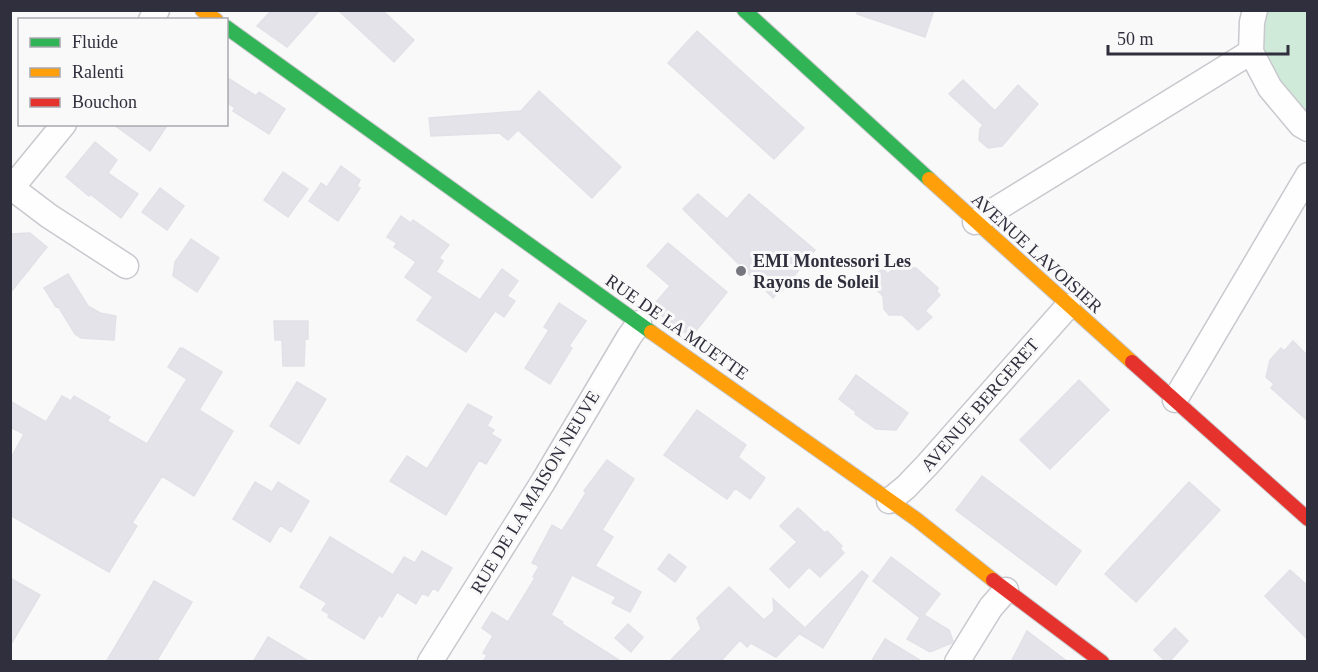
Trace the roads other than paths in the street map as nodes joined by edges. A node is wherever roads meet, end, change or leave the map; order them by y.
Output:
1 (744, 10) edge
2 (1255, 10) edge
3 (228, 28) edge
4 (1251, 52) junction
5 (62, 126) edge
6 (1308, 129) edge
7 (1308, 175) edge
8 (11, 189) edge
9 (975, 222) junction
10 (126, 266) dead end
11 (1068, 306) junction
12 (639, 322) junction
13 (1175, 400) junction
14 (889, 501) junction
15 (1308, 519) edge
16 (1006, 590) junction
17 (430, 662) edge
18 (957, 662) edge
19 (1102, 662) edge

1 - 9 street, AVENUE LAVOISIER
2 - 4 street
3 - 12 street, RUE DE LA MUETTE
4 - 6 street
4 - 9 street
5 - 8 street
7 - 13 street
8 - 10 street
9 - 11 street, AVENUE LAVOISIER
11 - 13 street, AVENUE LAVOISIER
11 - 14 street, AVENUE BERGERET
12 - 14 street, RUE DE LA MUETTE
12 - 17 street, RUE DE LA MAISON NEUVE
13 - 15 street, AVENUE LAVOISIER
14 - 16 street, RUE DE LA MUETTE
16 - 18 street
16 - 19 street, RUE DE LA MUETTE

